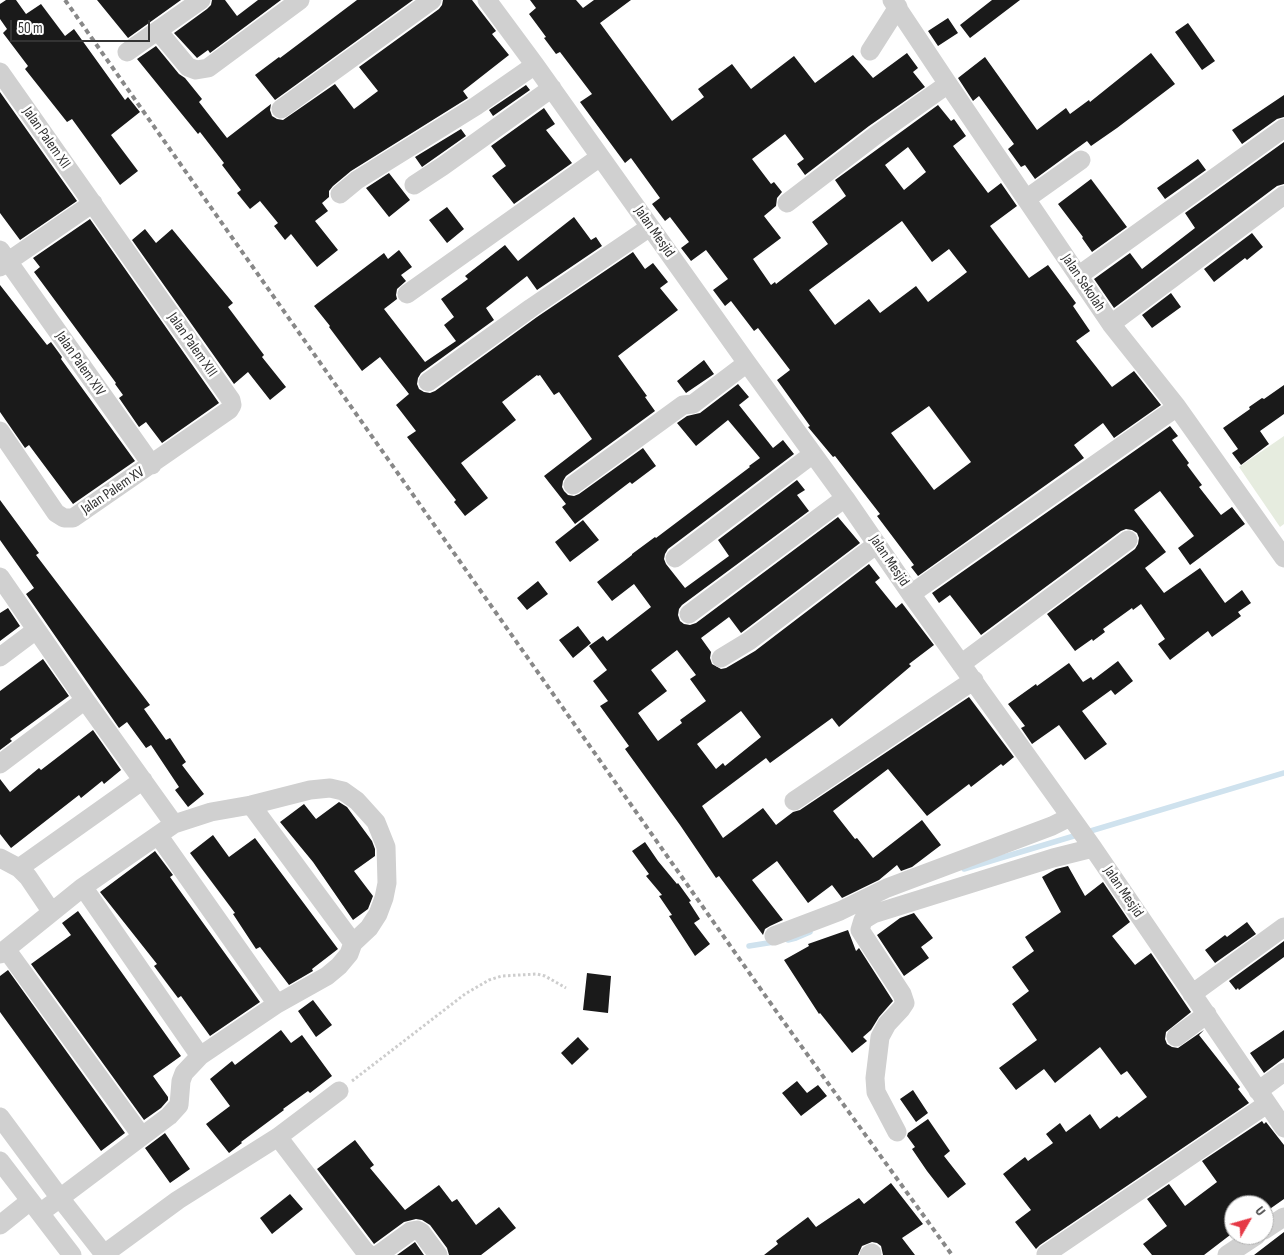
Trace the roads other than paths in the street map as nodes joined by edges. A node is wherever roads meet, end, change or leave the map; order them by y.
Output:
1 (201, 0) edge
2 (300, 0) edge
3 (432, 0) edge
4 (487, 0) edge
5 (895, 4) edge
6 (158, 31) junction
7 (870, 51) dead end
8 (127, 52) dead end
9 (535, 65) junction
10 (0, 72) edge
11 (948, 84) junction
12 (552, 88) junction
13 (281, 109) dead end
14 (1284, 128) edge
15 (600, 157) junction
16 (1081, 160) dead end
17 (414, 185) dead end
18 (340, 194) dead end
19 (1284, 194) edge
20 (1026, 199) junction
21 (787, 202) dead end
22 (92, 203) junction
23 (650, 227) junction
24 (3, 260) edge
25 (1078, 276) junction
26 (407, 294) dead end
27 (1111, 324) junction
28 (747, 363) junction
29 (428, 382) dead end
30 (1176, 406) junction
31 (0, 431) edge
32 (813, 454) junction
33 (152, 465) junction
34 (574, 485) dead end
35 (845, 498) junction
36 (1128, 540) dead end
37 (877, 544) junction
38 (676, 558) dead end
39 (1284, 558) edge
40 (0, 577) edge
41 (911, 594) junction
42 (689, 614) dead end
43 (36, 630) junction
44 (0, 657) edge
45 (721, 658) dead end
46 (961, 664) junction
47 (974, 680) junction
48 (85, 700) junction
49 (0, 764) edge
50 (143, 780) junction
51 (794, 801) dead end
52 (251, 806) junction
53 (1073, 820) junction
54 (174, 824) junction
55 (158, 835) junction
56 (1091, 844) junction
57 (0, 858) edge
58 (19, 868) junction
59 (83, 887) junction
60 (51, 911) junction
61 (1284, 927) edge
62 (774, 936) dead end
63 (353, 943) junction
64 (3, 951) edge
65 (1192, 994) junction
66 (277, 1004) junction
67 (1207, 1014) junction
68 (1176, 1037) dead end
69 (200, 1056) junction
70 (1284, 1072) edge
71 (339, 1091) road end
72 (1262, 1097) junction
73 (0, 1117) edge
74 (1284, 1128) edge
75 (897, 1132) dead end
76 (141, 1135) junction
77 (278, 1137) junction
78 (0, 1161) edge
79 (60, 1198) junction
80 (35, 1207) junction
81 (0, 1225) edge
82 (1242, 1245) edge
83 (103, 1254) edge
84 (1046, 1254) edge
85 (72, 1255) edge
86 (369, 1255) edge
87 (378, 1255) edge
88 (438, 1255) edge
89 (1226, 1255) edge

1 - 6 street
2 - 6 street
3 - 13 street
4 - 9 street, Jalan Mesjid
5 - 7 street
5 - 11 street, Jalan Sekolah
6 - 8 street
9 - 12 street, Jalan Mesjid
9 - 18 street
10 - 22 street, Jalan Palem XII
11 - 20 street, Jalan Sekolah
11 - 21 street
12 - 15 street, Jalan Mesjid
12 - 17 street
14 - 25 street
15 - 23 street, Jalan Mesjid
15 - 26 street
16 - 20 street
19 - 27 street
20 - 25 street, Jalan Sekolah
22 - 24 street
22 - 33 street, Jalan Palem XIII
23 - 28 street, Jalan Mesjid
23 - 29 street
24 - 33 street, Jalan Palem XIV
25 - 27 street, Jalan Sekolah
27 - 30 street, Jalan Sekolah
28 - 32 street, Jalan Mesjid
28 - 34 street
30 - 39 street, Jalan Sekolah
30 - 41 street
31 - 33 street, Jalan Palem XV
32 - 35 street, Jalan Mesjid
32 - 38 street
35 - 37 street, Jalan Mesjid
35 - 42 street
36 - 46 street
37 - 41 street, Jalan Mesjid
37 - 45 street
40 - 43 street
41 - 46 street, Jalan Mesjid
43 - 44 street
43 - 48 street
46 - 47 street, Jalan Mesjid
47 - 51 street
47 - 53 street, Jalan Mesjid
48 - 49 street
48 - 50 street
50 - 54 street
50 - 58 street
52 - 54 street
52 - 63 street
52 - 63 street
53 - 56 street, Jalan Mesjid
53 - 62 street
54 - 55 street
55 - 59 street
55 - 66 street
56 - 65 street, Jalan Mesjid
56 - 75 street
57 - 58 street
58 - 60 street
59 - 60 street
59 - 69 street
60 - 64 street
61 - 65 street
63 - 66 street
64 - 76 street
65 - 67 street, Jalan Mesjid
66 - 69 street
67 - 68 street
67 - 72 street, Jalan Mesjid
69 - 76 street
70 - 72 street
71 - 77 street
72 - 74 street, Jalan Mesjid
72 - 84 street
73 - 79 street
76 - 79 street
77 - 83 street
77 - 86 street
78 - 80 street
79 - 80 street
79 - 83 street
80 - 81 street
80 - 85 street
82 - 89 street
87 - 88 street

